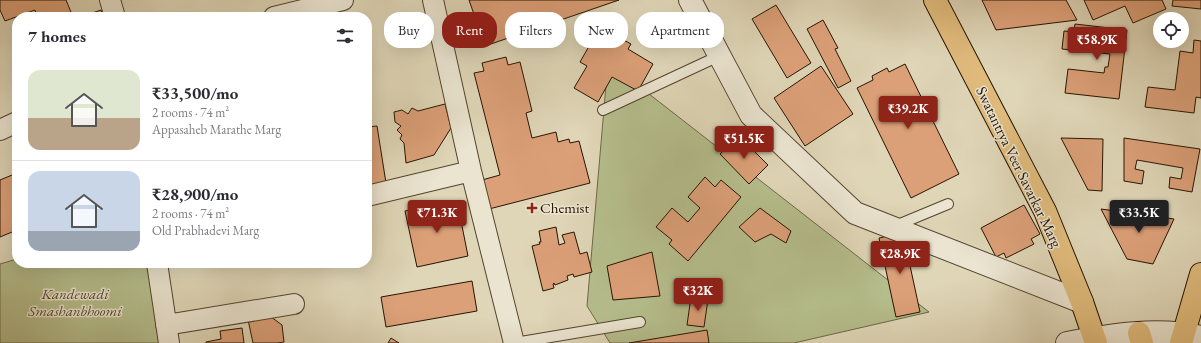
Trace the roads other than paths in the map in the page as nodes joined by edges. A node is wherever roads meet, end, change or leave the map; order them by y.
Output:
1 (110, 0) edge
2 (343, 0) edge
3 (433, 0) edge
4 (690, 0) edge
5 (935, 0) edge
6 (114, 12) edge
7 (294, 12) edge
8 (719, 56) junction
9 (603, 110) dead end
10 (12, 124) edge
11 (0, 130) edge
12 (471, 171) junction
13 (372, 195) edge
14 (948, 204) dead end
15 (893, 227) junction
16 (158, 268) edge
17 (1201, 274) edge
18 (1082, 302) junction
19 (294, 304) dead end
20 (640, 322) dead end
21 (168, 334) edge
22 (1140, 338) edge
23 (1189, 338) edge
24 (1095, 340) edge
25 (515, 343) edge
26 (1067, 343) edge

1 - 6 street
2 - 7 street
3 - 12 street
4 - 8 street
5 - 18 main road, Swatantrya Veer Savarkar Marg
8 - 9 lane
8 - 15 street
10 - 11 street
12 - 13 street
12 - 25 street
14 - 15 lane
15 - 18 street
16 - 21 street
17 - 23 main road
18 - 24 main road, Swatantrya Veer Savarkar Marg
19 - 21 street
20 - 25 lane
22 - 23 street
22 - 24 street
24 - 26 street

